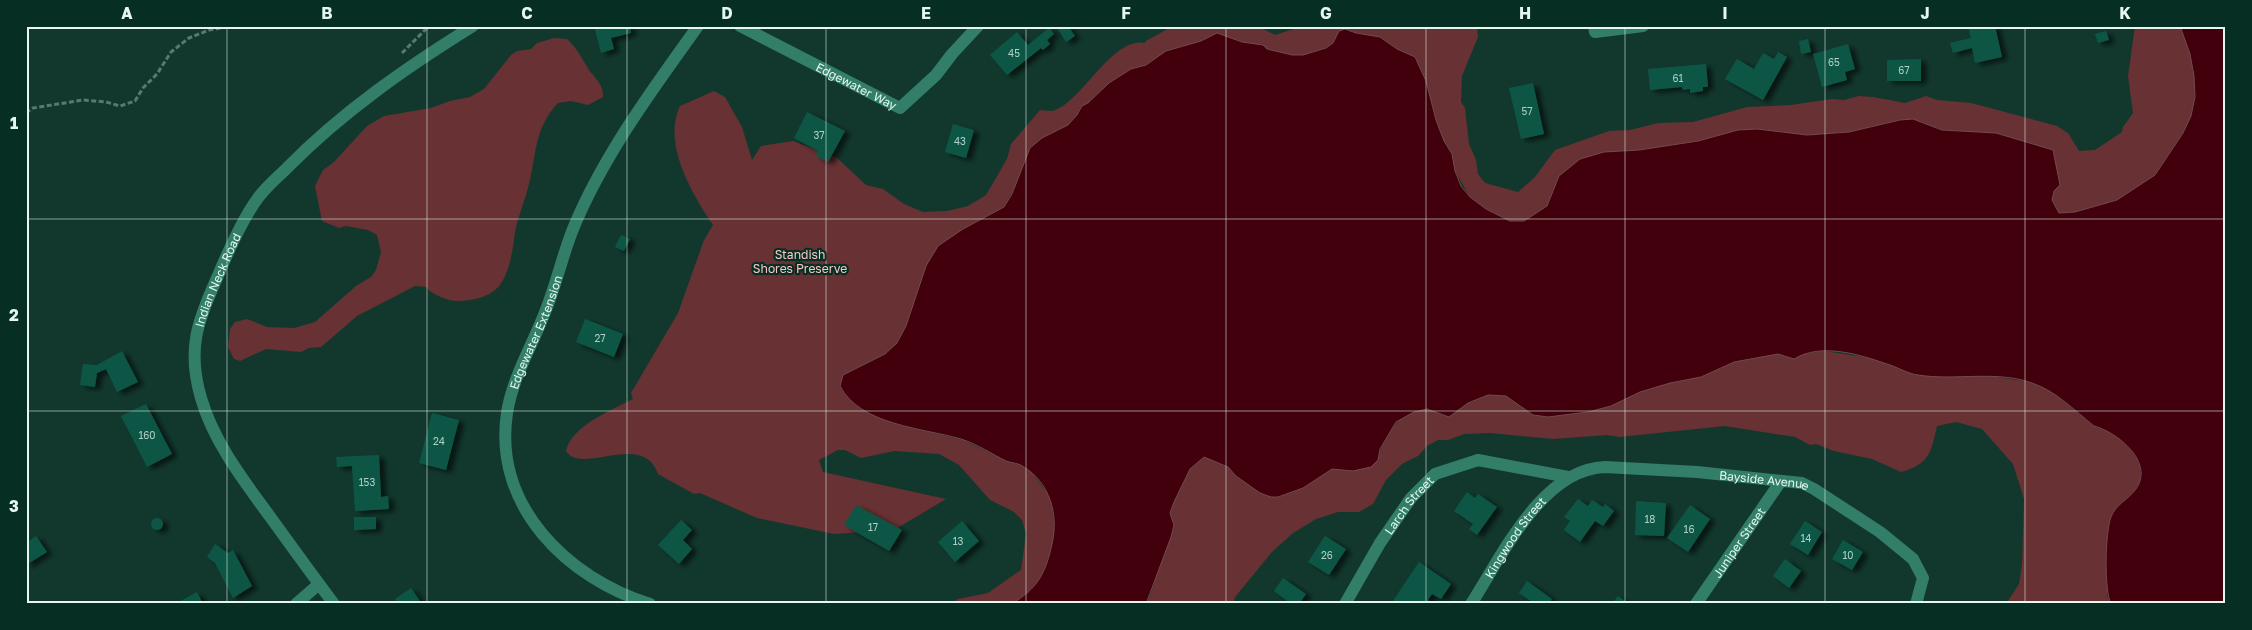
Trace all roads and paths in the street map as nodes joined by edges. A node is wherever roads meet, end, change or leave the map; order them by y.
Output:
1 (234, 26) edge
2 (473, 26) edge
3 (698, 26) edge
4 (740, 26) edge
5 (978, 26) edge
6 (1594, 26) edge
7 (1643, 26) edge
8 (26, 113) edge
9 (1568, 477) junction
10 (1781, 481) junction
11 (319, 584) junction
12 (296, 604) edge
13 (334, 604) edge
14 (650, 604) edge
15 (1345, 604) edge
16 (1471, 604) edge
17 (1696, 604) edge
18 (1916, 604) edge

1 - 8 path
2 - 11 street, Indian Neck Road
3 - 14 street, Edgewater Extension
4 - 5 street, Edgewater Way
6 - 7 street
9 - 10 street, Bayside Avenue
9 - 15 street, Larch Street
9 - 16 street, Kingwood Street
10 - 17 street, Juniper Street
10 - 18 street, Bayside Avenue
11 - 12 street
11 - 13 street, Indian Neck Road

